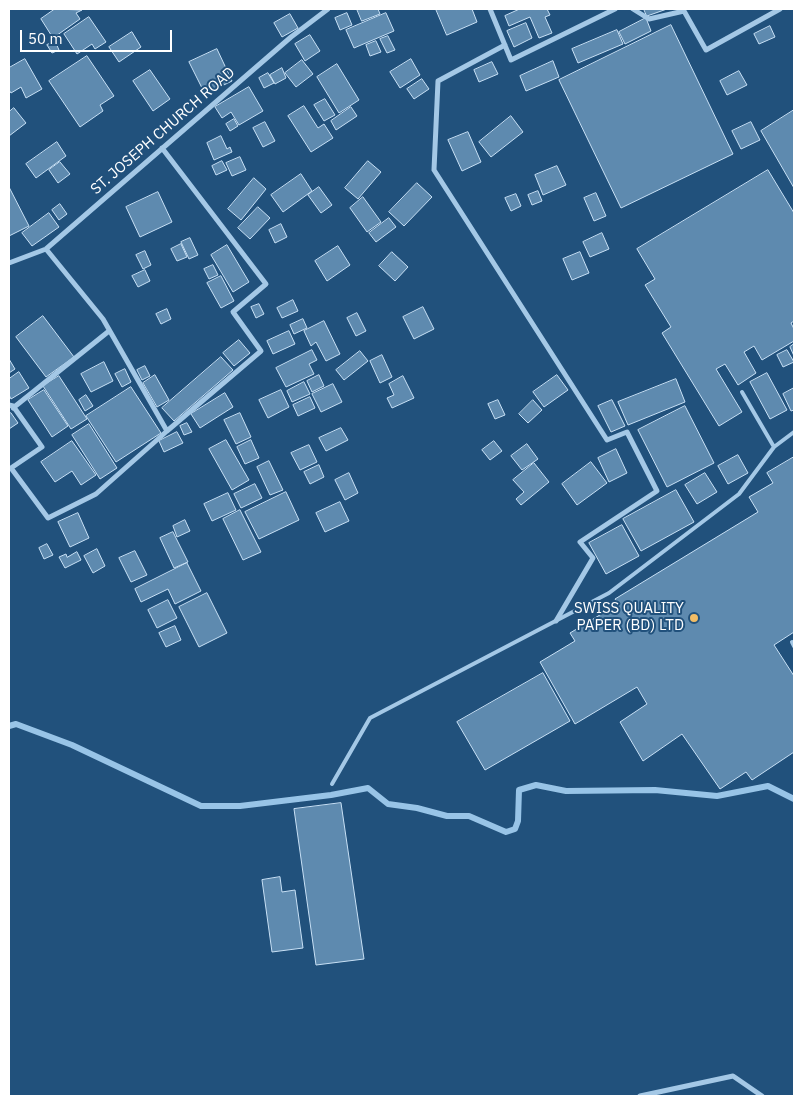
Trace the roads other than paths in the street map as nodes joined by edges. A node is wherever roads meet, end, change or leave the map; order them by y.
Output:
1 (328, 9) edge
2 (490, 9) edge
3 (615, 9) edge
4 (632, 9) edge
5 (780, 9) edge
6 (506, 45) junction
7 (162, 148) junction
8 (46, 249) junction
9 (9, 263) edge
10 (109, 331) junction
11 (742, 392) dead end
12 (11, 406) edge
13 (167, 431) junction
14 (794, 432) edge
15 (774, 447) junction
16 (556, 621) junction
17 (332, 784) dead end
18 (640, 1096) edge
19 (762, 1096) edge

1 - 7 street, ST. JOSEPH CHURCH ROAD
2 - 6 street
3 - 6 street
4 - 5 street
6 - 16 street
7 - 8 street, ST. JOSEPH CHURCH ROAD
7 - 13 street
8 - 9 street, ST. JOSEPH CHURCH ROAD
8 - 10 street
10 - 12 street
10 - 13 street
11 - 15 lane
12 - 13 street
14 - 15 lane
15 - 16 lane
16 - 17 lane
18 - 19 street

